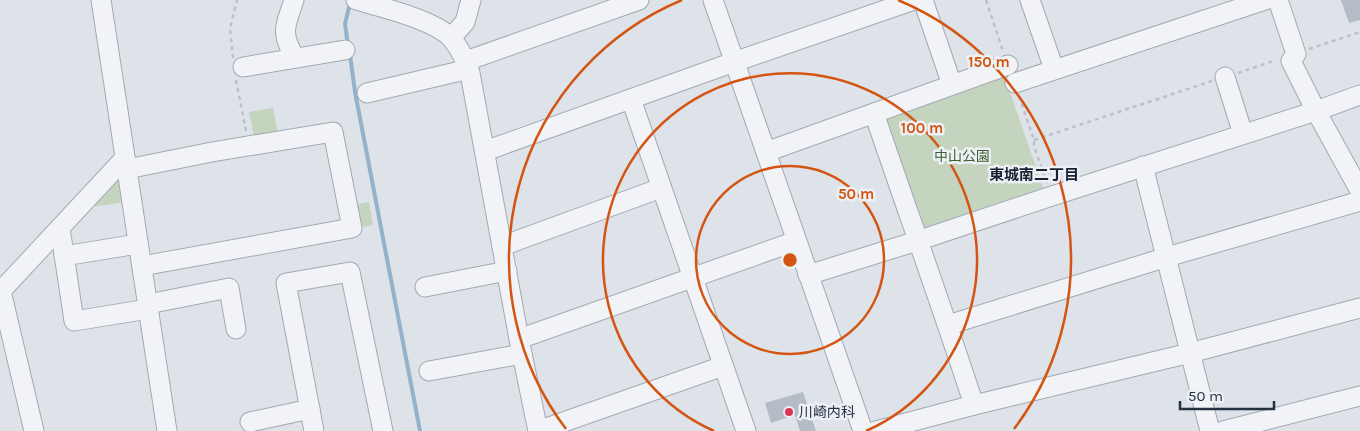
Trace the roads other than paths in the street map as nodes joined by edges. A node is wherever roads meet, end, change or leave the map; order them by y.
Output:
1 (101, 0) edge
2 (294, 0) edge
3 (356, 0) edge
4 (471, 0) edge
5 (639, 0) edge
6 (712, 0) edge
7 (914, 0) edge
8 (923, 0) edge
9 (1030, 0) edge
10 (1267, 0) edge
11 (452, 38) junction
12 (345, 50) dead end
13 (295, 58) junction
14 (734, 62) junction
15 (468, 65) junction
16 (1008, 66) dead end
17 (242, 67) dead end
18 (1054, 69) junction
19 (1224, 77) road end
20 (1015, 83) dead end
21 (952, 85) junction
22 (367, 93) dead end
23 (1360, 95) edge
24 (631, 99) junction
25 (1316, 110) junction
26 (874, 113) junction
27 (1243, 134) junction
28 (485, 151) junction
29 (766, 152) junction
30 (126, 164) junction
31 (1143, 166) junction
32 (661, 188) junction
33 (1360, 191) edge
34 (1360, 201) edge
35 (60, 228) junction
36 (796, 241) junction
37 (917, 241) junction
38 (138, 244) junction
39 (502, 246) junction
40 (64, 256) junction
41 (1167, 258) junction
42 (142, 266) junction
43 (507, 271) junction
44 (808, 275) junction
45 (693, 278) junction
46 (425, 287) dead end
47 (1, 291) edge
48 (148, 306) junction
49 (1360, 308) edge
50 (948, 325) junction
51 (236, 329) dead end
52 (520, 347) junction
53 (1190, 353) junction
54 (723, 366) junction
55 (429, 371) dead end
56 (1360, 396) edge
57 (974, 405) junction
58 (310, 409) junction
59 (250, 422) dead end
60 (34, 431) edge
61 (167, 431) edge
62 (314, 431) edge
63 (383, 431) edge
64 (538, 431) edge
65 (746, 431) edge
66 (863, 431) edge
67 (876, 431) edge
68 (1210, 431) edge
69 (1223, 431) edge

1 - 30 street
2 - 13 street
3 - 11 street
4 - 11 street
5 - 15 street
6 - 14 street
7 - 14 street
8 - 21 street
9 - 18 street
10 - 18 street
10 - 25 street
11 - 15 street
12 - 13 street
13 - 17 street
14 - 24 street
14 - 29 street
15 - 22 street
15 - 28 street
16 - 21 street
18 - 20 street
19 - 27 street
21 - 26 street
23 - 25 street
24 - 28 street
24 - 32 street
25 - 27 street
25 - 33 street
26 - 29 street
26 - 37 street
27 - 31 street
28 - 39 street
29 - 36 street
30 - 35 street
30 - 38 street
30 - 42 street
31 - 37 street
31 - 41 street
32 - 39 street
32 - 45 street
34 - 41 street
35 - 40 street
35 - 47 street
36 - 44 street
36 - 45 street
37 - 44 street
37 - 50 street
38 - 40 street
38 - 42 street
39 - 43 street
40 - 48 street
41 - 50 street
41 - 53 street
42 - 48 street
43 - 46 street
43 - 52 street
44 - 66 street
45 - 52 street
45 - 54 street
47 - 60 street
48 - 51 street
48 - 61 street
49 - 53 street
50 - 57 street
52 - 55 street
52 - 64 street
53 - 57 street
53 - 68 street
54 - 64 street
54 - 65 street
56 - 69 street
57 - 67 street
58 - 59 street
58 - 62 street
58 - 63 street

